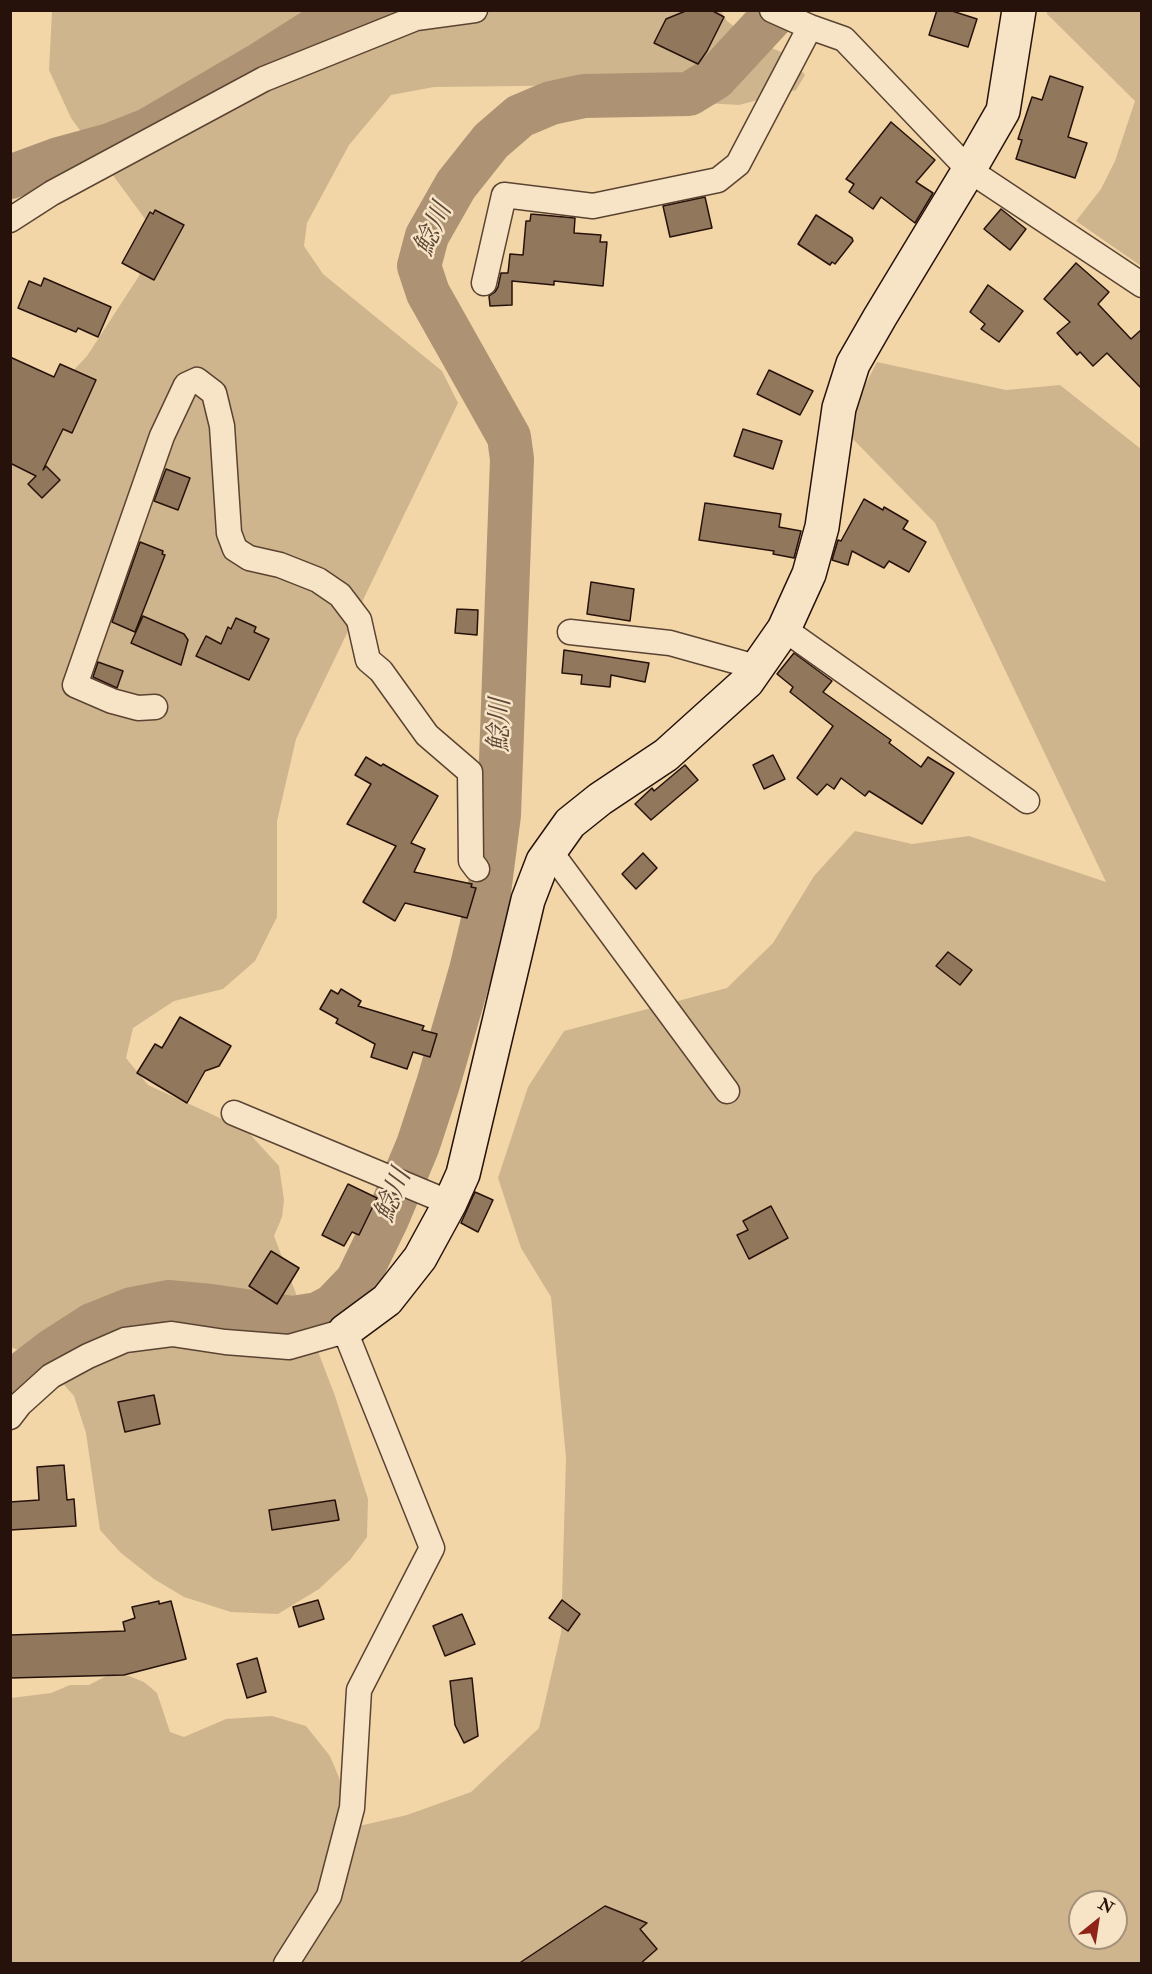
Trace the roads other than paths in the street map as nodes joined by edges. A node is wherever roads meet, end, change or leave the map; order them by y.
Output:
1 (475, 10) edge
2 (1019, 10) edge
3 (791, 19) edge
4 (969, 170) junction
5 (10, 220) edge
6 (484, 283) dead end
7 (1142, 285) edge
8 (784, 629) junction
9 (570, 632) dead end
10 (756, 667) junction
11 (154, 707) dead end
12 (1027, 801) dead end
13 (550, 851) junction
14 (477, 869) dead end
15 (727, 1091) dead end
16 (234, 1113) dead end
17 (450, 1203) junction
18 (345, 1331) junction
19 (10, 1417) edge
20 (286, 1964) edge

1 - 5 street
2 - 4 street
3 - 4 street
3 - 6 street
4 - 7 street
4 - 8 street
8 - 10 street
8 - 12 street
9 - 10 street
10 - 13 street
11 - 14 street
13 - 15 street
13 - 17 street
16 - 17 street
17 - 18 street
18 - 19 street
18 - 20 street

